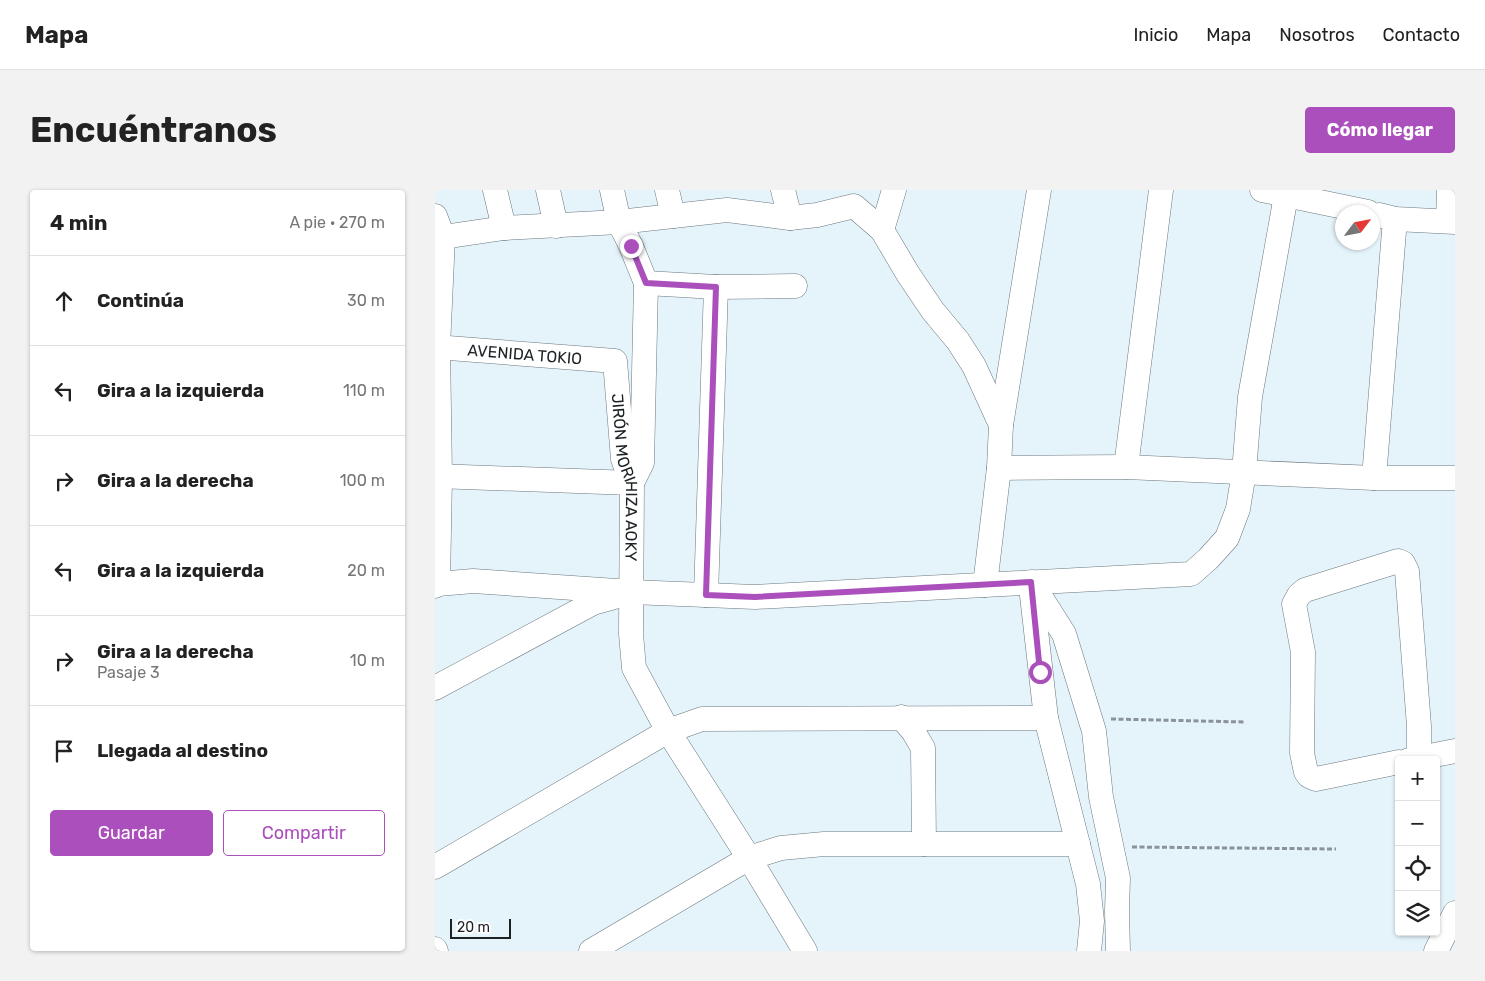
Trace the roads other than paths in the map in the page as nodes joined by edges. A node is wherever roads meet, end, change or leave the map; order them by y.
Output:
1 (495, 190) edge
2 (548, 190) edge
3 (612, 190) edge
4 (667, 190) edge
5 (783, 190) edge
6 (895, 190) edge
7 (1039, 190) edge
8 (1161, 190) edge
9 (1263, 190) edge
10 (1449, 190) edge
11 (1287, 192) edge
12 (851, 198) edge
13 (724, 200) edge
14 (1340, 205) edge
15 (673, 216) junction
16 (1384, 216) edge
17 (790, 218) junction
18 (1452, 221) edge
19 (619, 222) junction
20 (439, 226) edge
21 (555, 226) junction
22 (504, 228) junction
23 (882, 230) junction
24 (646, 283) junction
25 (795, 286) dead end
26 (716, 287) junction
27 (436, 347) edge
28 (615, 361) joint
29 (1001, 425) junction
30 (1126, 467) junction
31 (999, 468) junction
32 (1244, 472) junction
33 (437, 476) edge
34 (1374, 478) junction
35 (1455, 478) edge
36 (632, 483) junction
37 (1031, 582) junction
38 (985, 584) junction
39 (437, 585) edge
40 (631, 592) junction
41 (706, 595) junction
42 (435, 688) edge
43 (901, 717) junction
44 (1046, 718) junction
45 (668, 731) junction
46 (1455, 750) edge
47 (1427, 756) edge
48 (1409, 760) edge
49 (923, 844) junction
50 (1078, 844) junction
51 (749, 858) junction
52 (435, 867) edge
53 (1455, 913) edge
54 (591, 951) edge
55 (805, 951) edge
56 (1089, 951) edge
57 (1118, 951) edge
58 (1436, 951) edge

1 - 22 street
2 - 21 street
3 - 19 street
4 - 15 street
5 - 17 street
6 - 23 street
7 - 29 street
8 - 30 street
9 - 11 street
10 - 18 street
11 - 14 street
11 - 32 street
12 - 17 street
12 - 23 street
13 - 15 street
13 - 17 street
15 - 19 street
16 - 18 street
16 - 34 street
19 - 21 street
19 - 24 street
20 - 22 street
20 - 27 street
21 - 22 street
23 - 29 street
24 - 26 street
24 - 36 street
25 - 26 street
26 - 41 street
27 - 28 street, AVENIDA TOKIO
27 - 33 street
28 - 36 street, JIRÓN MORIHIZA AOKY
29 - 31 street
30 - 31 street
30 - 32 street
31 - 38 street
32 - 34 street
32 - 37 street
33 - 36 street
33 - 39 street
34 - 35 street
36 - 40 street, JIRÓN MORIHIZA AOKY
37 - 38 street
37 - 44 street
37 - 57 street
38 - 41 street
39 - 40 street
40 - 41 street
40 - 42 street
40 - 45 street, JIRÓN MORIHIZA AOKY
43 - 44 street
43 - 45 street
43 - 49 street
44 - 50 street
45 - 51 street, JIRÓN MORIHIZA AOKY
45 - 52 street
46 - 47 street
48 - 48 street
49 - 50 street
49 - 51 street
50 - 56 street
51 - 54 street
51 - 55 street, JIRÓN MORIHIZA AOKY
53 - 58 street

